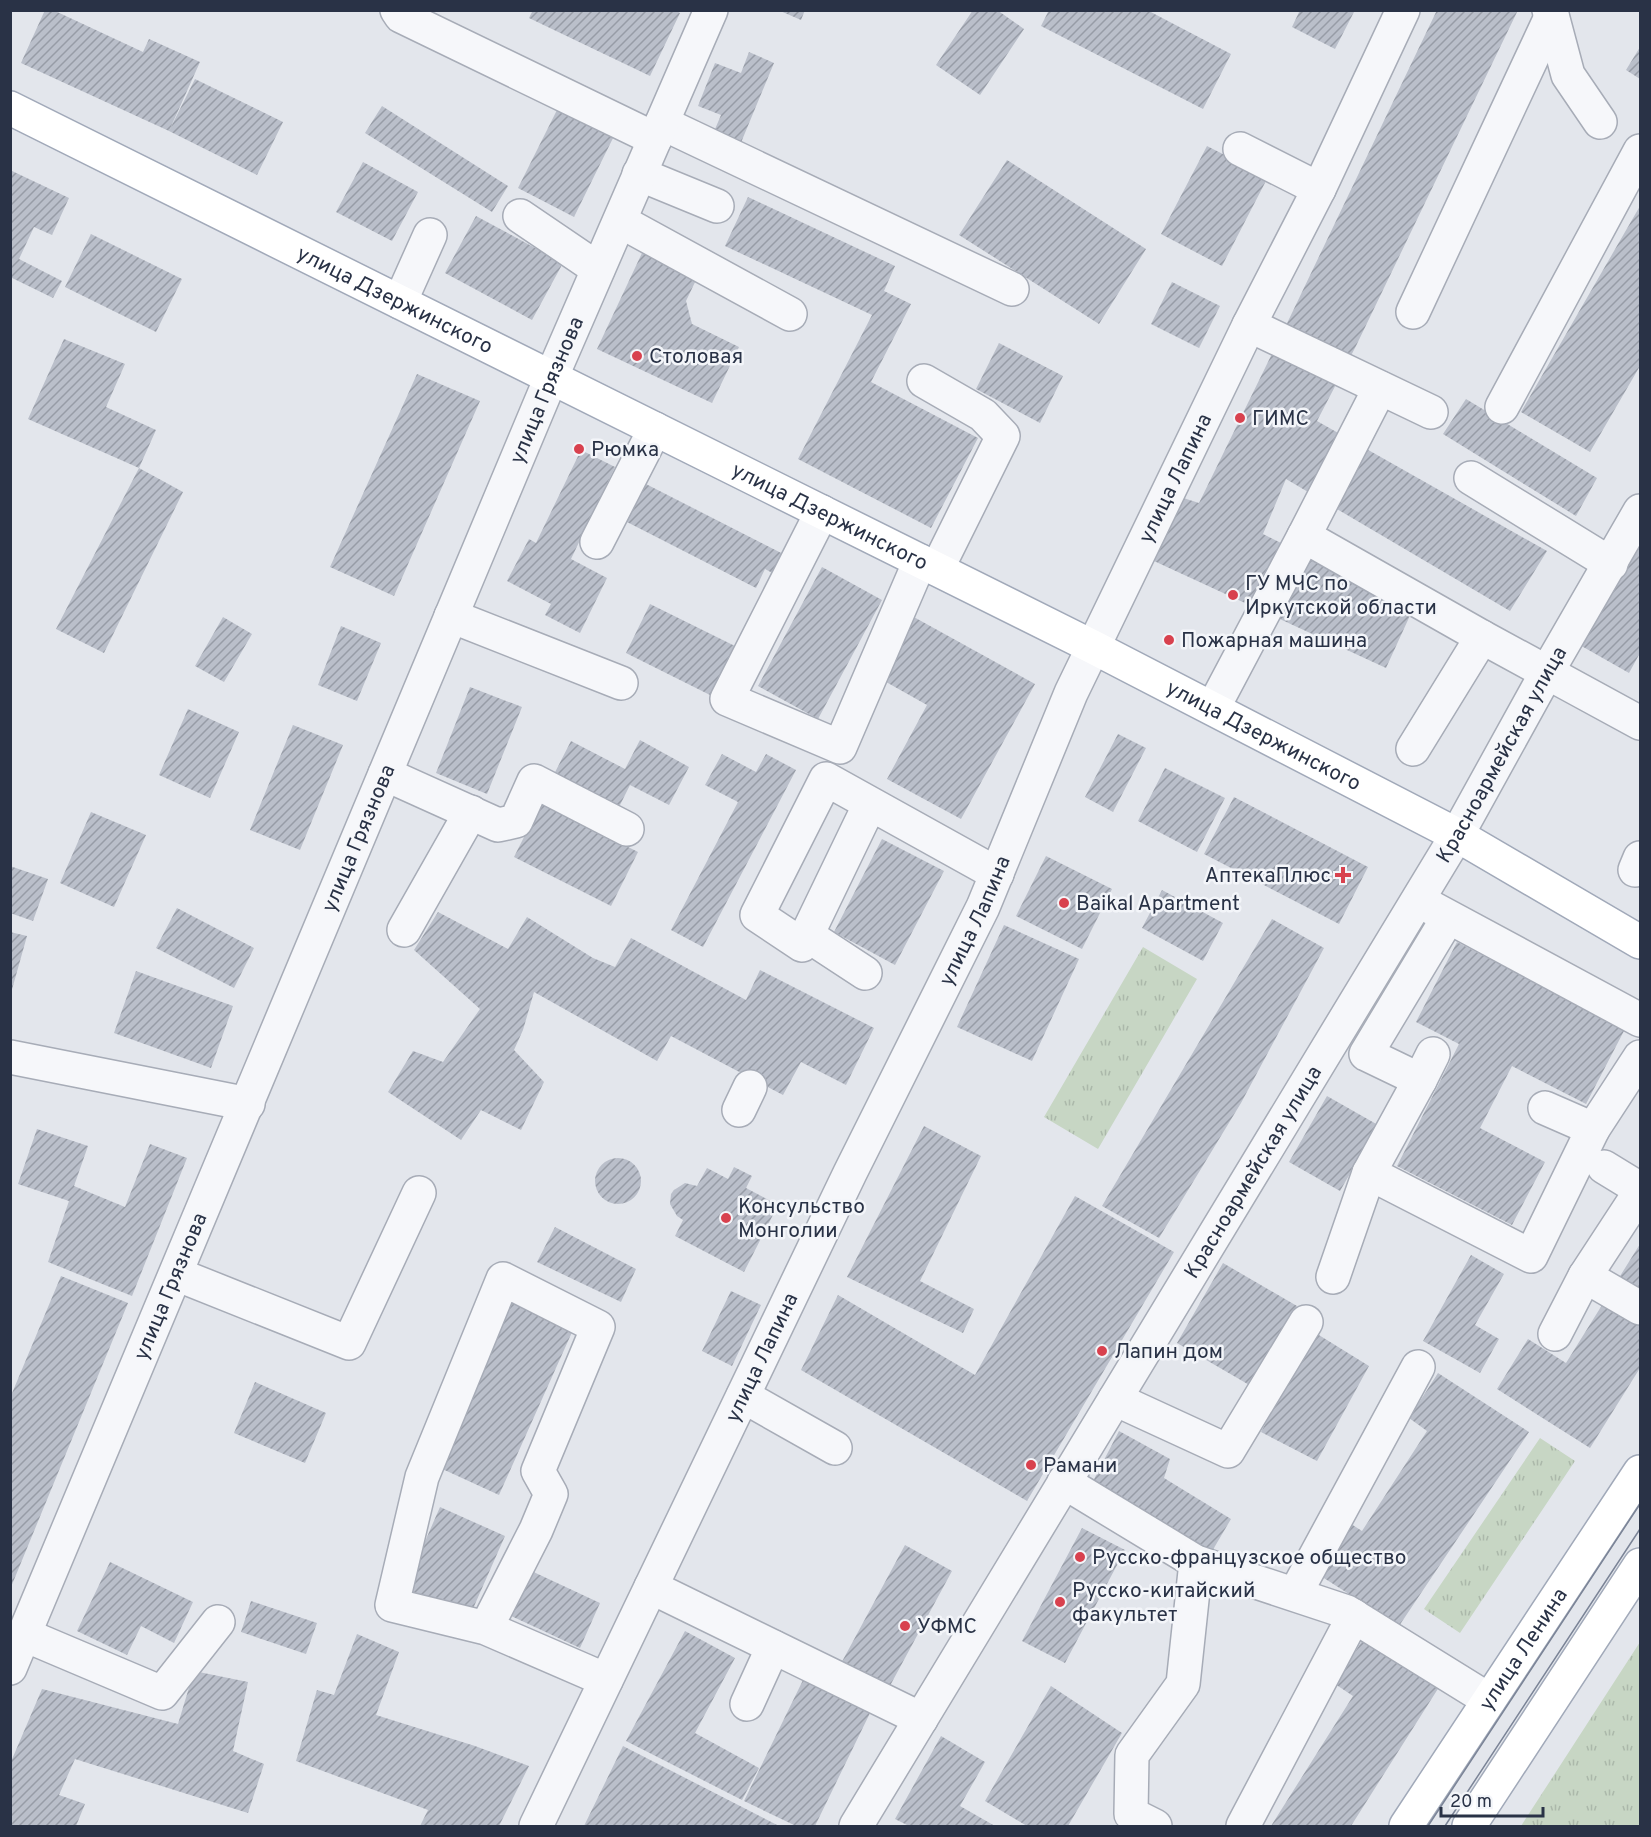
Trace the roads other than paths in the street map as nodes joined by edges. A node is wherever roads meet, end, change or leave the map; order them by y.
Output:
1 (397, 10) edge
2 (711, 10) edge
3 (1403, 10) edge
4 (1551, 13) edge
5 (10, 108) edge
6 (1600, 122) dead end
7 (658, 131) junction
8 (1240, 149) dead end
9 (1641, 151) edge
10 (639, 174) junction
11 (1319, 189) junction
12 (717, 206) dead end
13 (520, 216) dead end
14 (620, 221) junction
15 (430, 235) dead end
16 (598, 269) junction
17 (1012, 289) dead end
18 (400, 302) junction
19 (1413, 312) dead end
20 (790, 314) dead end
21 (1249, 325) junction
22 (551, 378) junction
23 (924, 381) dead end
24 (1380, 388) junction
25 (1502, 407) dead end
26 (1431, 412) dead end
27 (655, 429) junction
28 (1471, 478) dead end
29 (1641, 511) edge
30 (822, 512) junction
31 (1304, 536) junction
32 (597, 542) dead end
33 (1611, 564) junction
34 (929, 565) junction
35 (451, 616) junction
36 (1482, 637) junction
37 (1094, 646) junction
38 (1547, 672) junction
39 (621, 683) dead end
40 (1213, 708) junction
41 (1641, 723) edge
42 (1413, 749) dead end
43 (385, 774) junction
44 (870, 804) junction
45 (471, 813) junction
46 (627, 829) dead end
47 (1457, 835) junction
48 (997, 874) junction
49 (1418, 900) junction
50 (404, 930) dead end
51 (1440, 931) dead end
52 (807, 935) junction
53 (1641, 942) edge
54 (865, 973) dead end
55 (1641, 1020) edge
56 (1334, 1038) junction
57 (1366, 1054) junction
58 (10, 1057) edge
59 (1641, 1057) edge
60 (248, 1104) junction
61 (1545, 1108) dead end
62 (1593, 1129) junction
63 (1604, 1167) dead end
64 (1369, 1173) junction
65 (1641, 1190) edge
66 (419, 1193) dead end
67 (176, 1274) junction
68 (1585, 1276) junction
69 (1333, 1277) dead end
70 (1641, 1308) edge
71 (1306, 1322) dead end
72 (1555, 1334) dead end
73 (1418, 1367) dead end
74 (743, 1396) junction
75 (1115, 1399) junction
76 (835, 1448) dead end
77 (1641, 1472) edge
78 (1064, 1482) junction
79 (1196, 1562) junction
80 (1641, 1565) edge
81 (651, 1587) junction
82 (1295, 1594) junction
83 (1354, 1616) junction
84 (218, 1622) dead end
85 (486, 1628) junction
86 (25, 1635) junction
87 (773, 1647) junction
88 (10, 1668) edge
89 (606, 1680) junction
90 (1489, 1700) junction
91 (747, 1704) dead end
92 (921, 1719) junction
93 (536, 1827) edge
94 (856, 1827) edge
95 (1155, 1827) edge
96 (1243, 1827) edge
97 (1406, 1827) edge
98 (1469, 1827) edge

1 - 7 street
2 - 7 street, улица Грязнова
3 - 11 street, улица Лапина
4 - 6 street
4 - 19 street
5 - 18 main road, улица Дзержинского
7 - 10 street, улица Грязнова
7 - 17 street
8 - 11 street
9 - 25 street
10 - 12 street
10 - 14 street, улица Грязнова
11 - 21 street, улица Лапина
13 - 16 street
14 - 16 street, улица Грязнова
14 - 20 street
15 - 18 street
16 - 22 street, улица Грязнова
18 - 22 main road, улица Дзержинского
21 - 24 street
21 - 37 street, улица Лапина
22 - 27 main road, улица Дзержинского
22 - 35 street, улица Грязнова
23 - 34 street
24 - 26 street
24 - 31 street
27 - 30 main road, улица Дзержинского
27 - 32 street
28 - 33 street
29 - 33 street, Красноармейская улица
30 - 34 main road, улица Дзержинского
30 - 34 street
31 - 36 street
31 - 40 street
33 - 38 street, Красноармейская улица
34 - 37 main road, улица Дзержинского
35 - 39 street
35 - 43 street, улица Грязнова
36 - 38 street
36 - 42 street
37 - 40 main road, улица Дзержинского
37 - 48 street, улица Лапина
38 - 41 street
38 - 47 street, Красноармейская улица
40 - 47 main road, улица Дзержинского
43 - 45 street
43 - 60 street, улица Грязнова
44 - 48 street
44 - 52 street
44 - 52 street
45 - 46 street
45 - 50 street
47 - 49 street, Красноармейская улица
47 - 53 main road, улица Дзержинского
48 - 74 street, улица Лапина
49 - 55 street
49 - 56 street, Красноармейская улица
51 - 57 street
52 - 54 street
56 - 57 street
56 - 75 street, Красноармейская улица
57 - 64 street
58 - 60 street
59 - 62 street
60 - 67 street, улица Грязнова
61 - 62 street
62 - 64 street
63 - 65 street
64 - 69 street
65 - 68 street
66 - 67 street
67 - 86 street, улица Грязнова
68 - 70 street
68 - 72 street
71 - 75 street
73 - 82 street
74 - 76 street
74 - 81 street, улица Лапина
75 - 78 street, Красноармейская улица
77 - 90 main road, улица Ленина
78 - 79 street
78 - 92 street, Красноармейская улица
79 - 82 street
79 - 95 street
80 - 98 main road
81 - 87 street
81 - 89 street, улица Лапина
82 - 83 street
83 - 90 street
83 - 96 street
84 - 86 street
85 - 85 street
85 - 89 street
86 - 88 street, улица Грязнова
87 - 91 street
87 - 92 street
89 - 93 street, улица Лапина
90 - 97 main road, улица Ленина
92 - 94 street, Красноармейская улица

